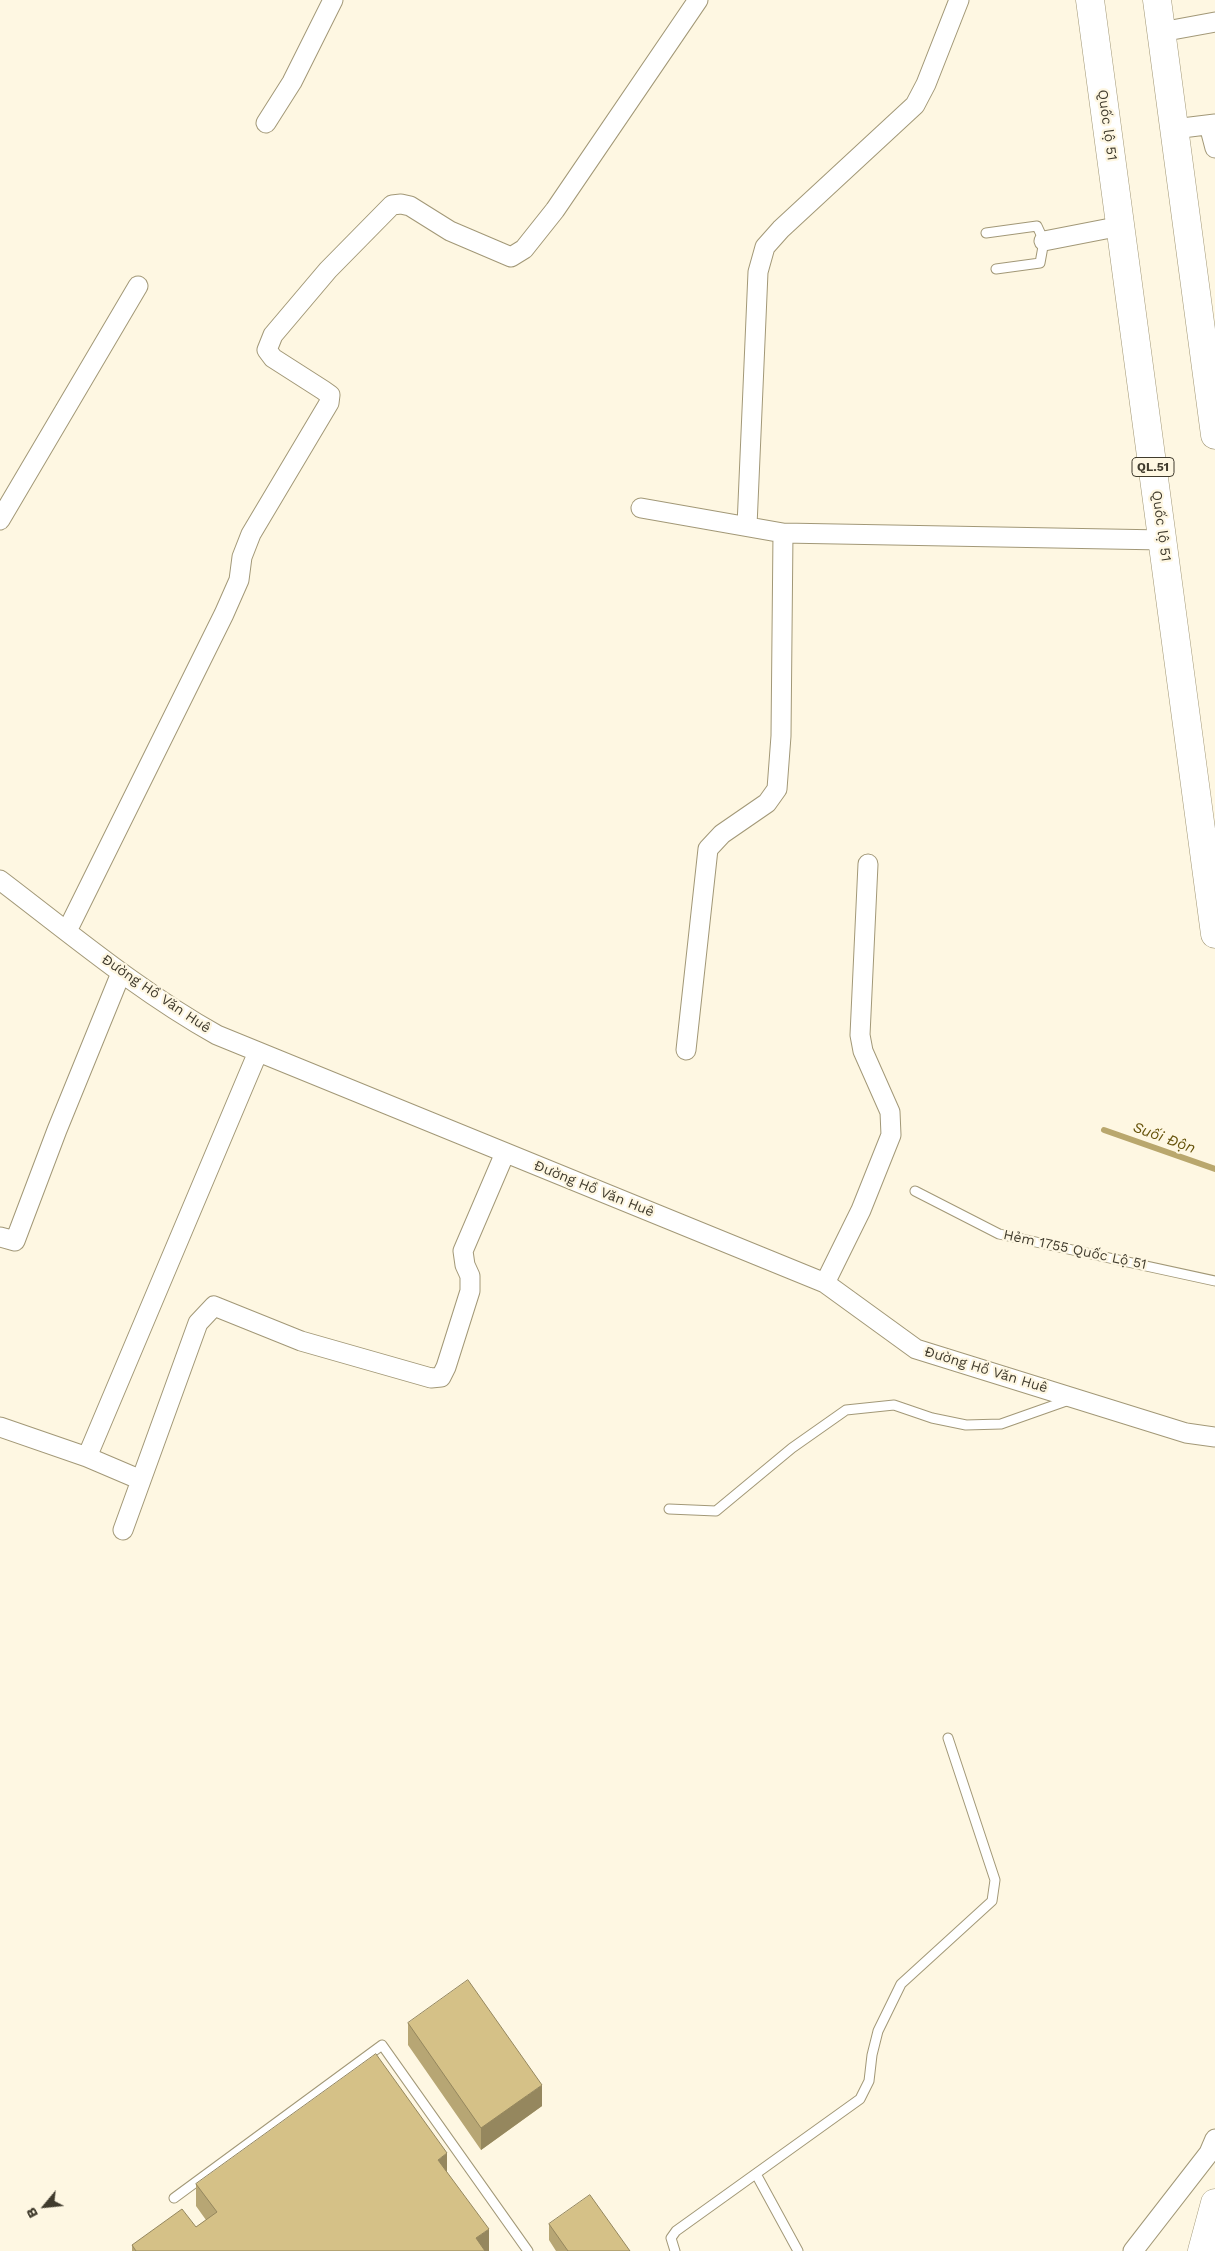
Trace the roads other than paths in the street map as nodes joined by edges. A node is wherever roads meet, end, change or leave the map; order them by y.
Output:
1 (333, 0) edge
2 (698, 0) edge
3 (960, 0) edge
4 (1090, 0) edge
5 (1157, 0) edge
6 (1215, 22) edge
7 (1161, 32) junction
8 (266, 123) dead end
9 (1212, 124) edge
10 (1174, 129) junction
11 (1215, 148) edge
12 (1121, 226) junction
13 (986, 233) dead end
14 (1044, 241) junction
15 (996, 269) dead end
16 (138, 286) dead end
17 (1215, 435) edge
18 (641, 508) dead end
19 (0, 520) edge
20 (747, 526) junction
21 (783, 533) junction
22 (1163, 540) junction
23 (868, 864) dead end
24 (0, 880) edge
25 (67, 931) junction
26 (1215, 934) edge
27 (121, 972) junction
28 (686, 1050) dead end
29 (258, 1052) junction
30 (505, 1153) junction
31 (915, 1191) dead end
32 (0, 1237) edge
33 (1215, 1281) edge
34 (825, 1284) junction
35 (1076, 1397) junction
36 (0, 1426) edge
37 (1215, 1436) edge
38 (87, 1457) junction
39 (141, 1480) junction
40 (669, 1509) dead end
41 (123, 1530) dead end
42 (948, 1738) dead end
43 (1215, 2139) edge
44 (756, 2174) junction
45 (174, 2198) dead end
46 (1215, 2203) edge
47 (528, 2251) edge
48 (675, 2251) edge
49 (798, 2251) edge
50 (1133, 2251) edge
51 (1202, 2251) edge

1 - 8 street
2 - 25 street
3 - 20 street
4 - 12 highway, Quốc lộ 51 / QL.51
5 - 7 highway
6 - 7 street
7 - 10 highway
9 - 10 street
9 - 11 street
10 - 17 highway
12 - 14 street
12 - 22 highway, Quốc lộ 51 / QL.51
13 - 14 lane
14 - 15 lane
16 - 19 street
18 - 20 street
20 - 21 street
21 - 22 street
21 - 28 street
22 - 26 highway, Quốc lộ 51 / QL.51
23 - 34 street
24 - 25 street, Đường Hồ Văn Huê
25 - 27 street, Đường Hồ Văn Huê
27 - 29 street, Đường Hồ Văn Huê
27 - 32 street
29 - 30 street, Đường Hồ Văn Huê
29 - 38 street
30 - 34 street, Đường Hồ Văn Huê
30 - 39 street
31 - 33 lane, Hẻm 1755 Quốc Lộ 51
34 - 35 street, Đường Hồ Văn Huê
35 - 37 street, Đường Hồ Văn Huê
35 - 40 lane
36 - 38 street
38 - 39 street
39 - 41 street
42 - 44 lane
43 - 50 street
44 - 48 lane
44 - 49 lane
45 - 47 lane
46 - 51 highway

